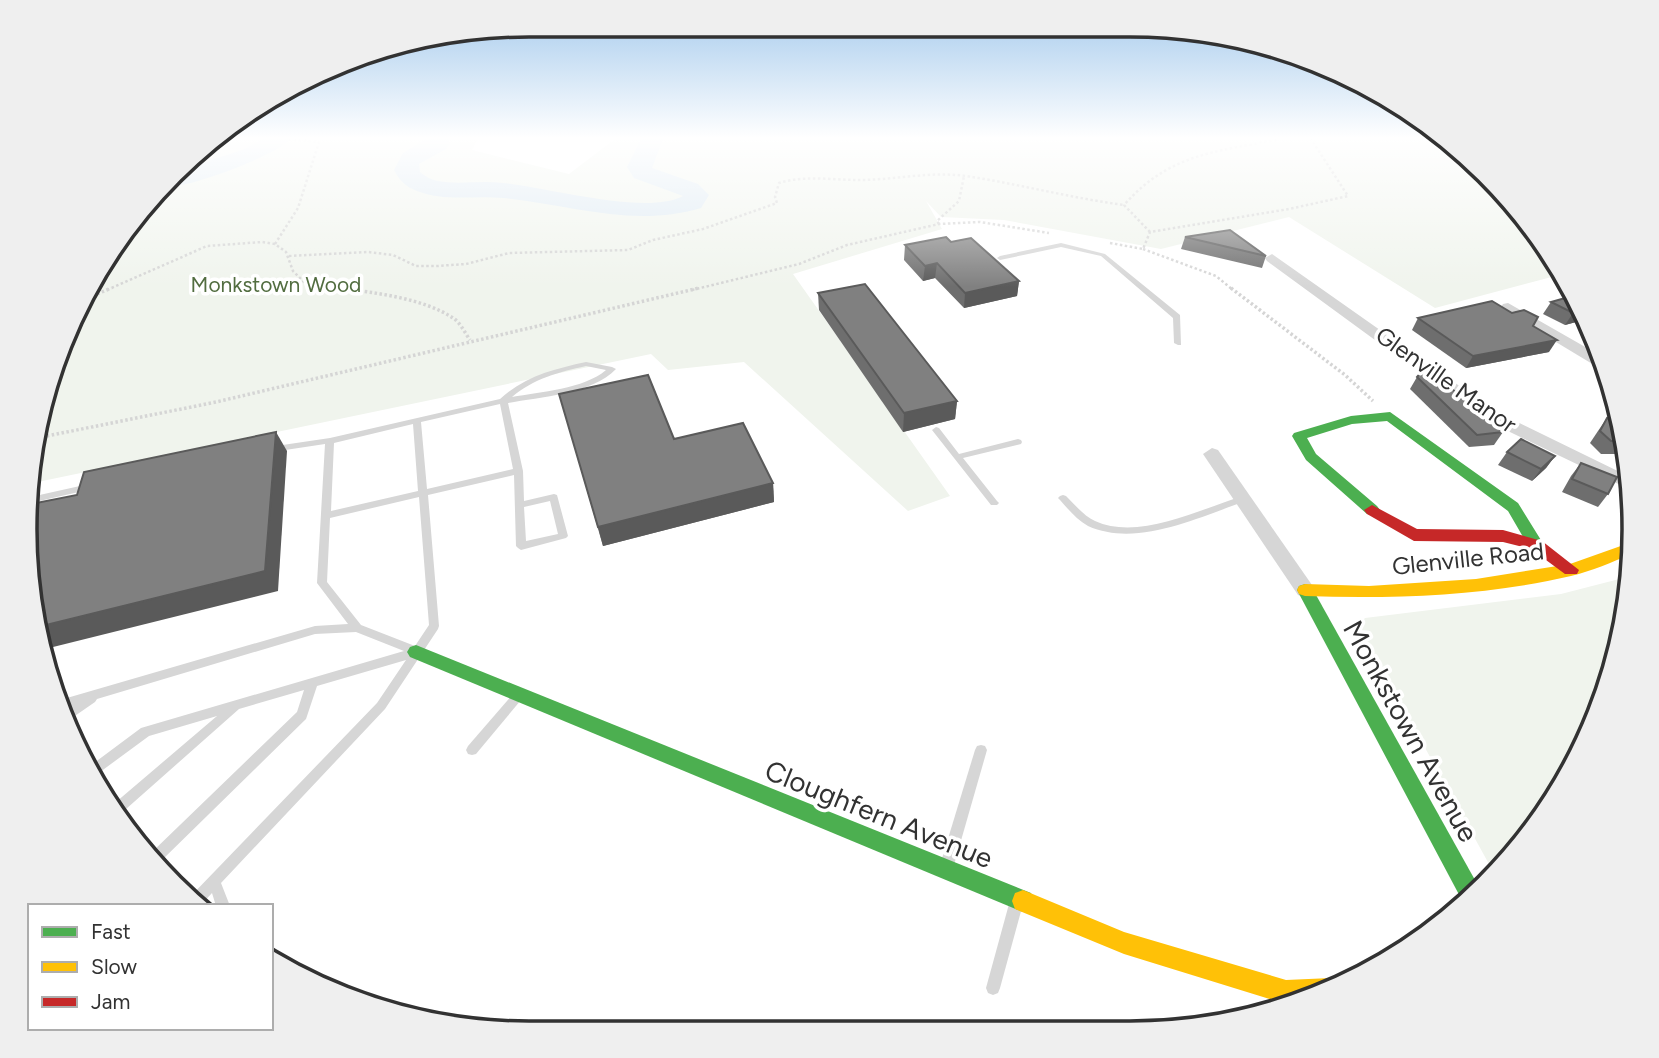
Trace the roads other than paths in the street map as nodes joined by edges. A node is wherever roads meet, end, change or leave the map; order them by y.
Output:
1 (1000, 258) dead end
2 (1272, 258) dead end
3 (1508, 307) edge
4 (1178, 342) dead end
5 (1586, 344) edge
6 (1575, 347) junction
7 (1591, 356) edge
8 (503, 401) junction
9 (417, 420) junction
10 (936, 430) dead end
11 (330, 441) junction
12 (1018, 442) dead end
13 (258, 452) edge
14 (1212, 454) dead end
15 (957, 457) junction
16 (518, 471) junction
17 (1619, 479) edge
18 (94, 486) edge
19 (424, 494) junction
20 (38, 498) edge
21 (1063, 498) dead end
22 (1243, 499) junction
23 (994, 503) dead end
24 (520, 505) junction
25 (325, 516) junction
26 (1536, 545) junction
27 (1621, 552) edge
28 (1571, 570) junction
29 (1305, 590) junction
30 (357, 628) junction
31 (416, 652) junction
32 (312, 683) junction
33 (97, 694) junction
34 (519, 694) junction
35 (69, 702) edge
36 (239, 704) junction
37 (72, 712) edge
38 (472, 750) dead end
39 (981, 750) dead end
40 (98, 766) edge
41 (122, 805) edge
42 (159, 854) edge
43 (945, 869) junction
44 (214, 881) junction
45 (1467, 888) edge
46 (200, 895) edge
47 (1017, 899) junction
48 (222, 904) edge
49 (993, 988) dead end
50 (1298, 991) edge

1 - 4 lane
2 - 17 street, Glenville Manor
3 - 6 street
5 - 6 street
6 - 7 street
8 - 8 lane
8 - 9 lane
8 - 16 lane
9 - 11 lane
9 - 19 lane
10 - 15 lane
11 - 13 lane
11 - 25 lane
12 - 15 lane
14 - 22 street
15 - 23 lane
16 - 19 lane
16 - 24 lane
18 - 20 lane
19 - 25 lane
19 - 31 lane
21 - 22 lane
22 - 29 street
24 - 24 lane
25 - 30 lane
26 - 26 street
26 - 28 street
27 - 28 street, Glenville Road
28 - 29 street, Glenville Road
29 - 45 street, Monkstown Avenue
30 - 31 lane
30 - 33 lane
31 - 32 lane
31 - 34 street, Cloughfern Avenue
31 - 44 lane
32 - 36 lane
32 - 42 lane
33 - 35 lane
33 - 37 lane
34 - 38 lane
34 - 43 street, Cloughfern Avenue
36 - 40 lane
36 - 41 lane
39 - 43 lane
43 - 47 street, Cloughfern Avenue
44 - 46 lane
44 - 48 lane
47 - 49 lane
47 - 50 street, Cloughfern Avenue

